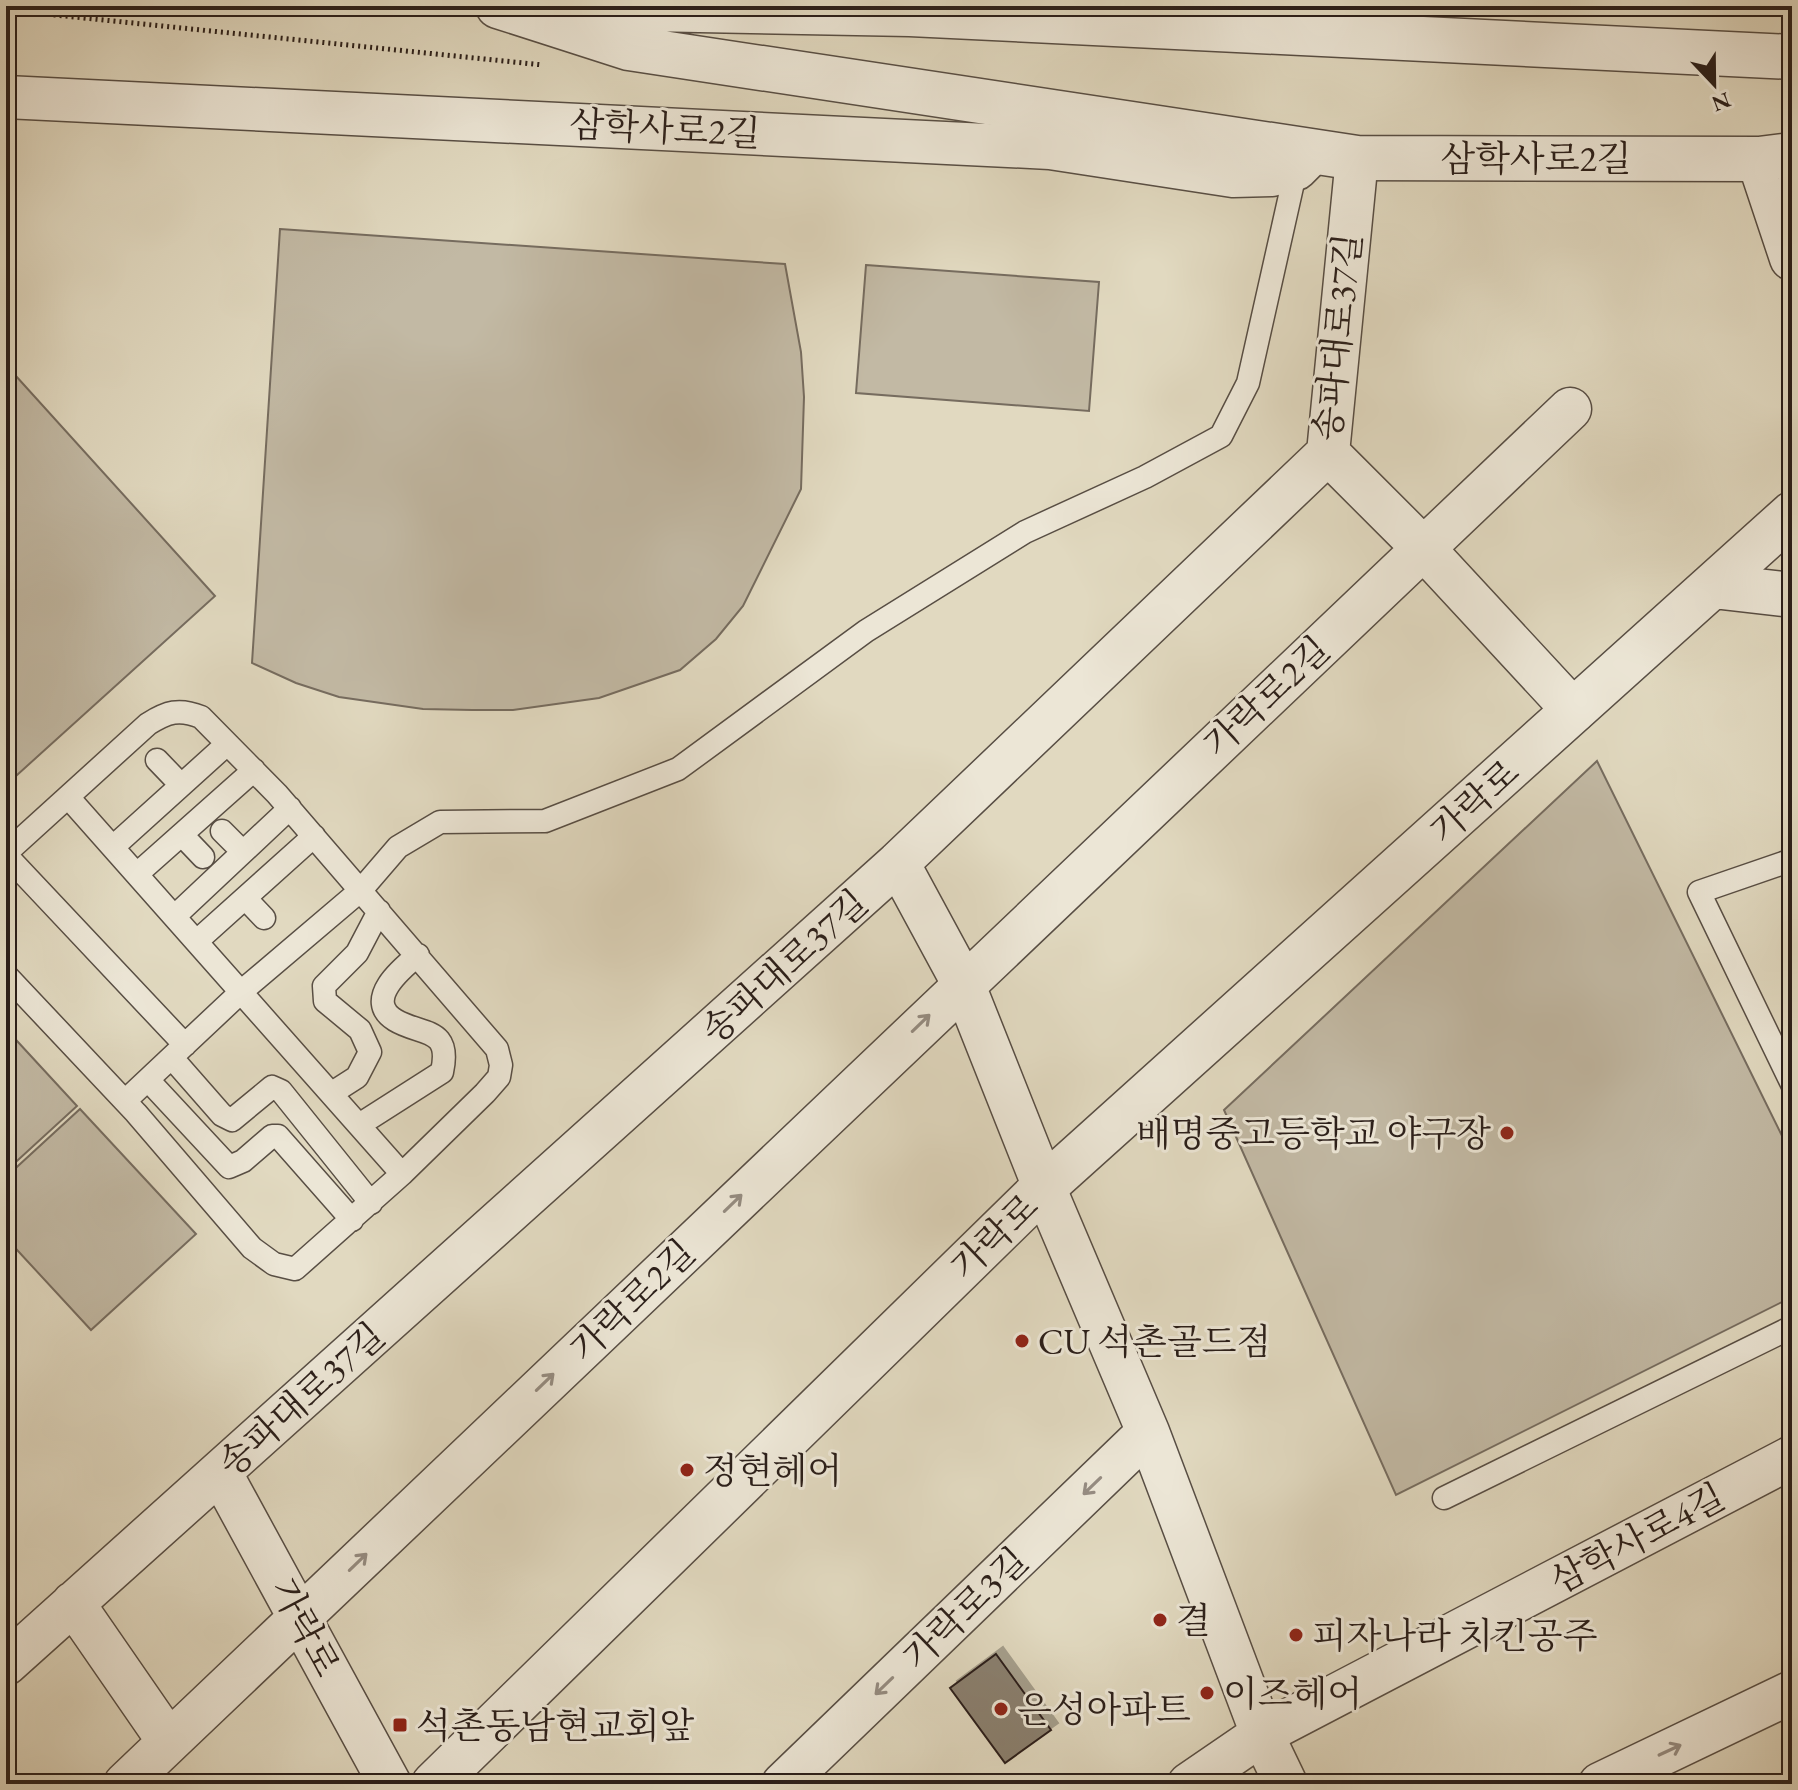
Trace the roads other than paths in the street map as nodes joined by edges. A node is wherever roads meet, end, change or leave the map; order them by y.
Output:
1 (500, 6) edge
2 (1792, 57) edge
3 (6, 97) edge
4 (1357, 158) junction
5 (1305, 160) junction
6 (1781, 161) edge
7 (1792, 258) edge
8 (1570, 409) dead end
9 (1328, 453) junction
10 (1792, 514) edge
11 (1423, 548) junction
12 (1713, 586) junction
13 (1792, 595) edge
14 (1574, 711) junction
15 (227, 744) junction
16 (157, 760) dead end
17 (254, 770) junction
18 (181, 785) junction
19 (68, 797) junction
20 (290, 808) junction
21 (222, 831) dead end
22 (182, 835) junction
23 (314, 836) junction
24 (113, 847) junction
25 (243, 852) junction
26 (6, 854) edge
27 (203, 857) dead end
28 (1792, 860) edge
29 (898, 863) junction
30 (137, 874) junction
31 (361, 890) junction
32 (245, 898) junction
33 (379, 911) junction
34 (175, 916) junction
35 (264, 918) dead end
36 (197, 941) junction
37 (418, 955) junction
38 (6, 975) edge
39 (963, 983) junction
40 (242, 991) junction
41 (178, 1051) junction
42 (148, 1080) junction
43 (1792, 1084) edge
44 (332, 1093) junction
45 (125, 1101) junction
46 (359, 1125) junction
47 (402, 1174) junction
48 (1044, 1187) junction
49 (371, 1203) junction
50 (352, 1220) junction
51 (1792, 1327) edge
52 (1148, 1432) junction
53 (1792, 1457) edge
54 (220, 1472) junction
55 (1444, 1498) dead end
56 (73, 1603) junction
57 (301, 1616) junction
58 (6, 1664) edge
59 (1792, 1692) edge
60 (1262, 1734) junction
61 (169, 1742) junction
62 (125, 1784) edge
63 (390, 1784) edge
64 (434, 1784) edge
65 (783, 1784) edge
66 (1189, 1784) edge
67 (1286, 1784) edge
68 (1600, 1784) edge

1 - 2 street
1 - 5 street, 삼학사로2길
3 - 5 street, 삼학사로2길
4 - 5 street, 삼학사로2길
4 - 6 street, 삼학사로2길
4 - 9 street, 송파대로37길
5 - 31 lane
6 - 7 street
8 - 11 street, 가락로2길
9 - 11 street
9 - 29 street, 송파대로37길
10 - 12 street, 가락로
11 - 14 street
11 - 39 street, 가락로2길
12 - 13 street
12 - 14 street, 가락로
14 - 48 street, 가락로
15 - 17 lane
15 - 18 lane
15 - 19 lane
16 - 18 lane
17 - 20 lane
17 - 22 lane
18 - 24 lane
19 - 24 lane
19 - 26 lane
20 - 23 lane
20 - 25 lane
21 - 25 lane
22 - 27 lane
22 - 30 lane
23 - 31 lane
23 - 32 lane
24 - 30 lane
25 - 34 lane
26 - 41 lane
28 - 43 lane
29 - 39 street
29 - 54 street, 송파대로37길
30 - 34 lane
31 - 33 lane
31 - 40 lane
32 - 35 lane
32 - 36 lane
33 - 37 lane
33 - 44 lane
34 - 36 lane
36 - 40 lane
37 - 46 lane
37 - 47 lane
38 - 45 lane
39 - 48 street
57 -> 39 street, 가락로2길
40 - 41 lane
40 - 44 lane
41 - 42 lane
41 - 49 lane
42 - 45 lane
42 - 50 lane
44 - 46 lane
45 - 50 lane
46 - 47 lane
47 - 49 lane
48 - 52 street
48 - 64 street, 가락로
49 - 50 lane
51 - 55 lane
52 - 60 street
52 -> 65 street, 가락로3길
53 - 60 street, 삼학사로4길
54 - 56 street, 송파대로37길
54 - 57 street, 가락로
56 - 58 street, 송파대로37길
56 - 61 street
57 - 61 street, 가락로2길
57 - 63 street, 가락로
68 -> 59 street
60 - 66 street, 삼학사로4길
60 - 67 street
61 - 62 street, 가락로2길

